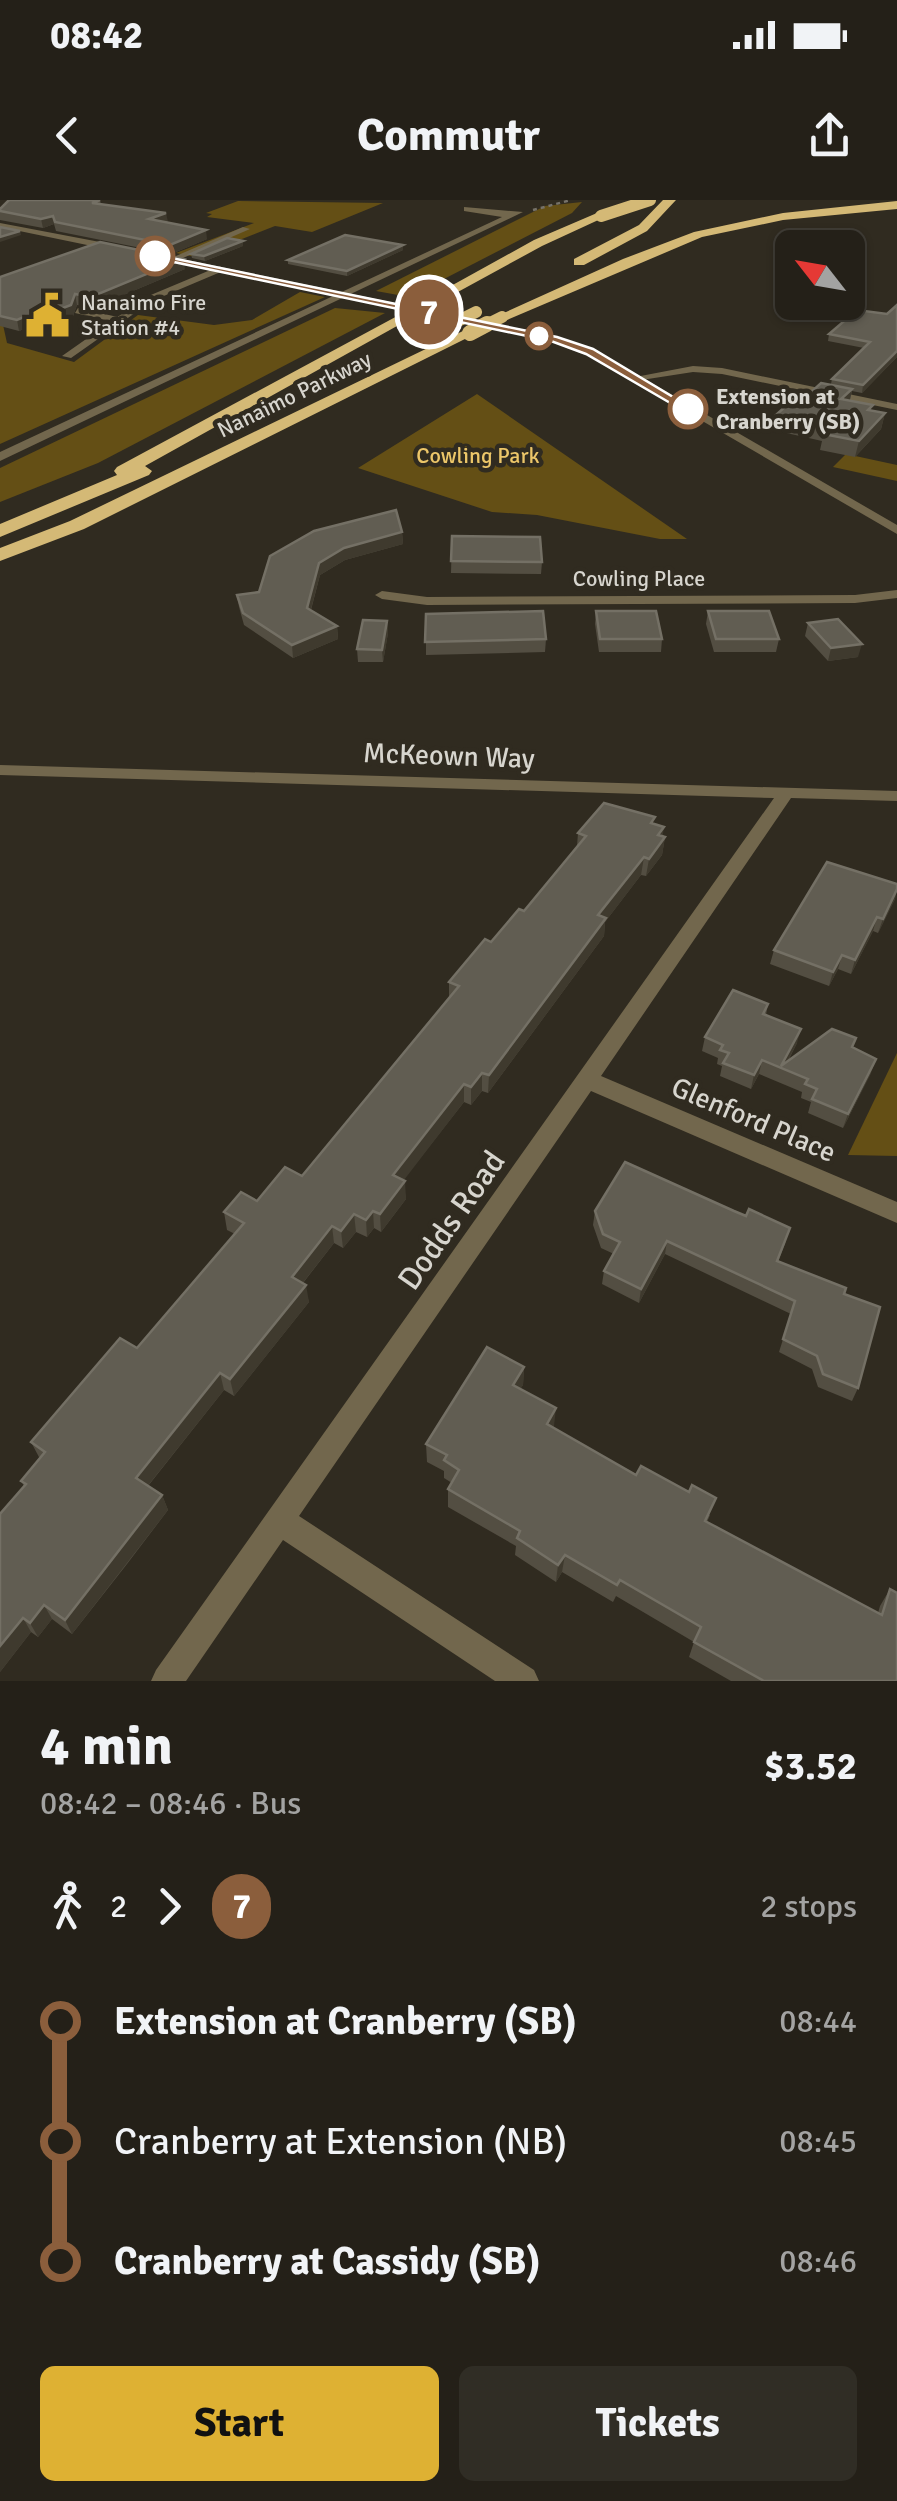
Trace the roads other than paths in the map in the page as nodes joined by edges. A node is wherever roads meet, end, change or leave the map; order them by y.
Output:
1 (610, 200) edge
2 (650, 200) edge
3 (670, 200) edge
4 (897, 205) edge
5 (467, 209) dead end
6 (658, 225) junction
7 (0, 228) edge
8 (246, 230) dead end
9 (102, 245) junction
10 (126, 250) edge
11 (141, 253) edge
12 (73, 255) edge
13 (172, 260) junction
14 (220, 269) junction
15 (565, 269) dead end
16 (346, 295) junction
17 (498, 310) junction
18 (78, 311) edge
19 (119, 320) junction
20 (67, 356) dead end
21 (636, 378) junction
22 (897, 407) edge
23 (0, 457) edge
24 (0, 530) edge
25 (897, 530) edge
26 (0, 555) edge
27 (897, 594) edge
28 (382, 595) dead end
29 (0, 770) edge
30 (785, 794) junction
31 (897, 796) edge
32 (588, 1080) junction
33 (897, 1213) edge
34 (281, 1521) junction
35 (167, 1681) edge
36 (522, 1681) edge

1 - 6 highway
2 - 24 highway, Nanaimo Parkway, bridge
3 - 6 highway
4 - 17 highway, Nanaimo Parkway
5 - 16 street
6 - 15 highway
6 - 17 highway
7 - 9 street
8 - 13 lane
9 - 10 street
9 - 12 street
11 - 13 street
13 - 14 street
14 - 16 street
14 - 19 street
16 - 21 street
16 - 23 street
17 - 24 highway, bridge
17 - 26 highway, Nanaimo Parkway, bridge
18 - 19 lane
19 - 20 street
21 - 22 street
21 - 25 street
27 - 28 street, Cowling Place
29 - 30 street, McKeown Way
30 - 31 street, McKeown Way
30 - 32 street, Dodds Road
32 - 33 street, Glenford Place
32 - 34 street, Dodds Road
34 - 35 street, Dodds Road
34 - 36 street

